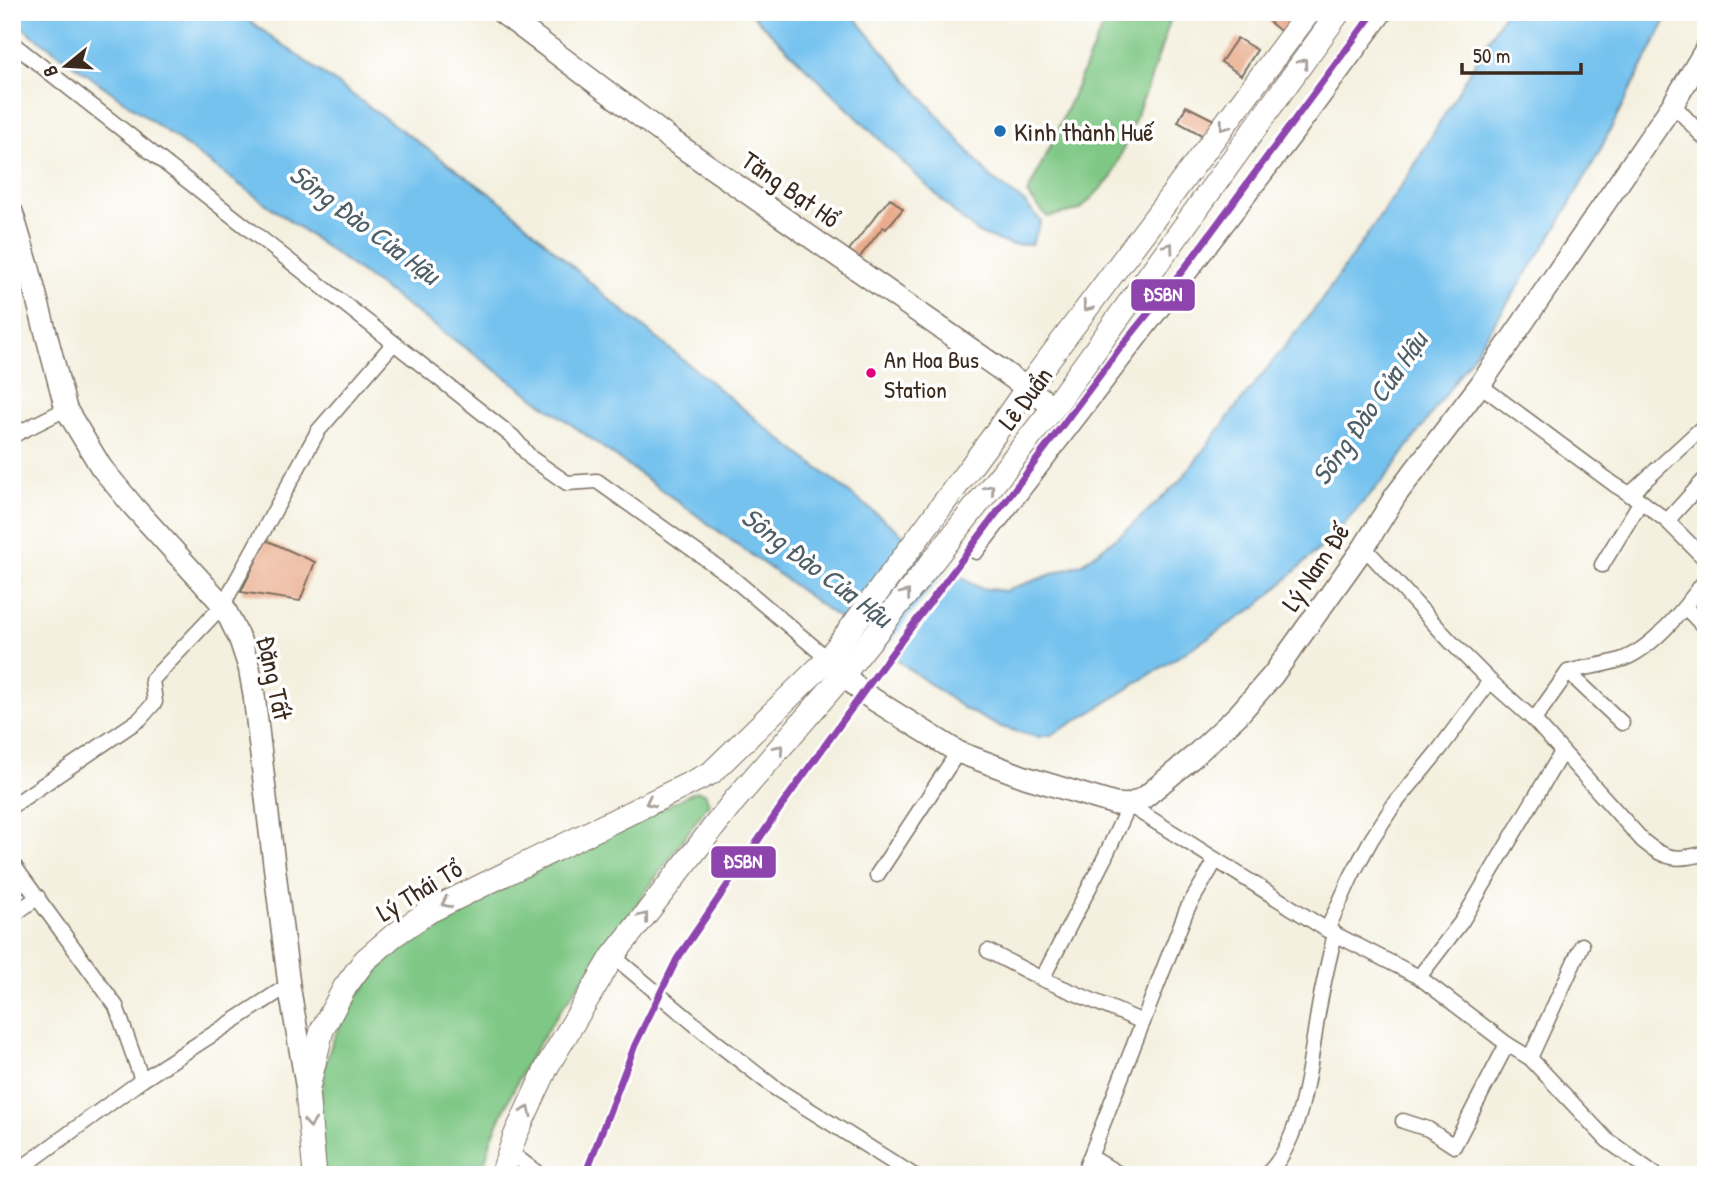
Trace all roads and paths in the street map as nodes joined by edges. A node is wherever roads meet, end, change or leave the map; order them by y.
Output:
1 (501, 12) edge
2 (1309, 12) edge
3 (1339, 12) edge
4 (1386, 12) edge
5 (12, 43) edge
6 (1706, 49) edge
7 (1673, 104) junction
8 (1706, 140) edge
9 (12, 212) edge
10 (21, 272) edge
11 (394, 342) junction
12 (1480, 385) junction
13 (1027, 388) junction
14 (1054, 407) junction
15 (66, 408) junction
16 (1706, 424) edge
17 (12, 436) edge
18 (1706, 478) edge
19 (1635, 498) junction
20 (1667, 521) junction
21 (1364, 547) junction
22 (976, 552) dead end
23 (1706, 560) edge
24 (1602, 565) dead end
25 (1706, 579) edge
26 (223, 605) junction
27 (1685, 607) junction
28 (1706, 629) edge
29 (839, 663) junction
30 (1568, 671) junction
31 (1490, 681) junction
32 (1534, 720) junction
33 (1622, 723) dead end
34 (957, 752) junction
35 (1562, 752) junction
36 (711, 773) junction
37 (734, 801) junction
38 (1129, 805) junction
39 (12, 806) edge
40 (1706, 853) edge
41 (1216, 860) junction
42 (12, 863) edge
43 (877, 875) dead end
44 (38, 897) junction
45 (12, 916) edge
46 (1331, 931) junction
47 (1583, 945) dead end
48 (988, 951) dead end
49 (613, 956) junction
50 (1419, 977) junction
51 (1042, 979) junction
52 (289, 985) junction
53 (1143, 1022) junction
54 (1507, 1044) junction
55 (1530, 1058) junction
56 (142, 1080) junction
57 (307, 1092) junction
58 (1403, 1121) dead end
59 (510, 1152) junction
60 (1091, 1157) junction
61 (12, 1175) edge
62 (315, 1175) edge
63 (502, 1175) edge
64 (540, 1175) edge
65 (913, 1175) edge
66 (1083, 1175) edge
67 (1121, 1175) edge
68 (1266, 1175) edge
69 (1656, 1175) edge

1 - 13 street, Tăng Bạt Hổ
2 -> 13 main road, Lê Duẩn
14 -> 3 main road, Lê Duẩn
4 - 22 street
5 - 11 street
6 - 7 street, Lý Nam Đế
7 - 8 street
7 - 12 street, Lý Nam Đế
9 - 10 street, Đặng Tất
10 - 15 street, Đặng Tất
11 - 26 street
11 - 29 street
12 - 19 street
12 - 21 street, Lý Nam Đế
13 - 14 street, Tăng Bạt Hổ
13 - 29 main road, Lê Duẩn
29 -> 14 main road, Lê Duẩn
15 - 17 street
15 - 26 street, Đặng Tất
16 - 19 street
18 - 20 street
19 - 20 street
19 - 24 street
20 - 23 street
21 - 31 street
21 - 38 street, Lý Nam Đế
25 - 27 street
26 - 39 street
26 - 52 street, Đặng Tất
27 - 28 street
27 - 30 street
29 - 34 street
29 - 36 main road, Lê Duẩn
37 -> 29 main road, Lê Duẩn
30 - 32 street
30 - 33 street
31 - 32 street
31 - 46 street
32 - 35 street
34 - 38 street
34 - 43 street
35 - 40 street
35 - 50 street
36 - 37 main road
36 -> 57 main road, Lý Thái Tổ
49 -> 37 main road
38 - 41 street
38 - 51 street
41 - 46 street
41 - 53 street
42 - 44 street
44 - 45 street
44 - 56 street
46 - 50 street
46 - 68 street
47 - 55 street
48 - 51 street
59 -> 49 main road
49 - 65 street
50 - 54 street
51 - 53 street
52 - 56 street
52 - 57 street, Đặng Tất
53 - 60 street
54 - 55 street
54 - 58 street
55 - 69 street
56 - 61 street
57 -> 62 main road, Lý Thái Tổ
59 - 63 main road
59 - 64 street
60 - 66 street
60 - 67 street

